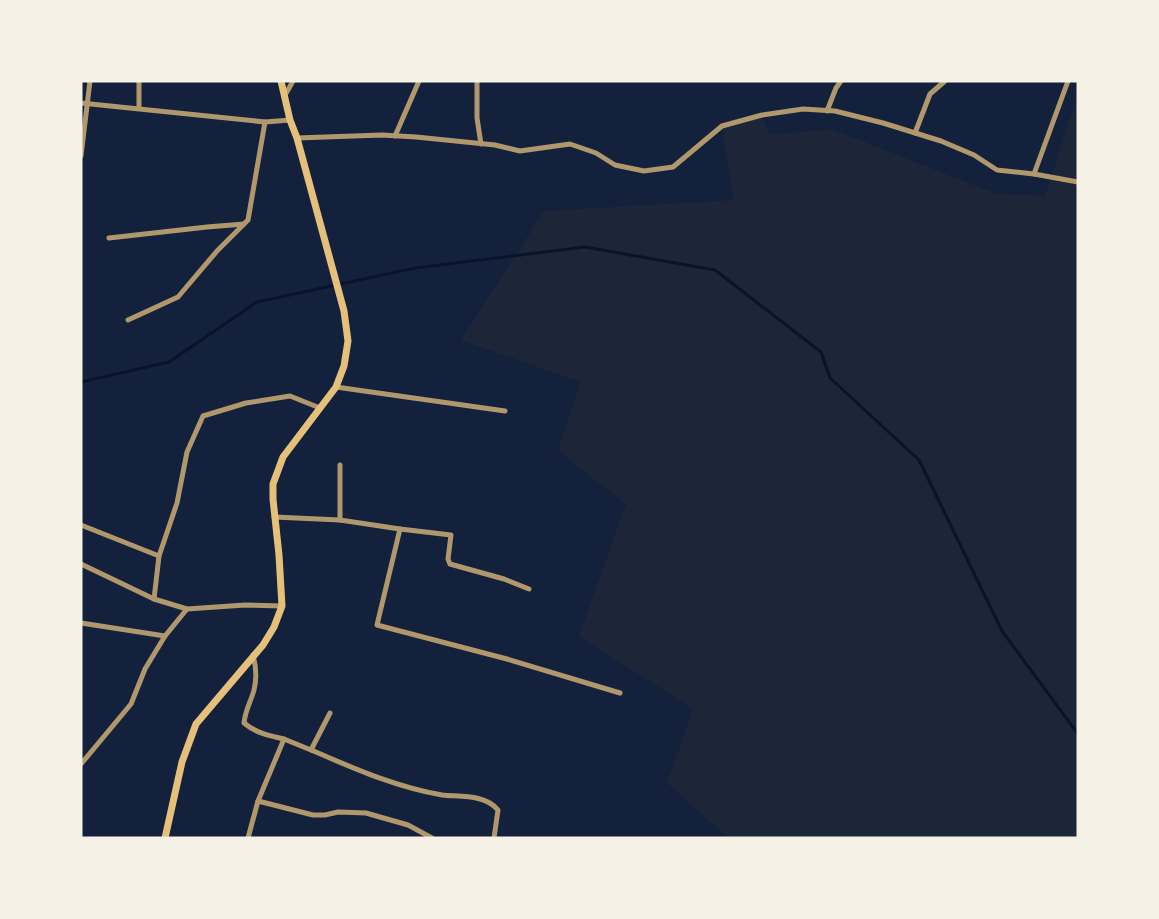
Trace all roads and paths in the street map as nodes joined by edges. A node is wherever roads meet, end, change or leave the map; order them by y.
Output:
1 (90, 81) edge
2 (139, 81) edge
3 (282, 81) edge
4 (293, 81) edge
5 (419, 81) edge
6 (477, 81) edge
7 (841, 81) edge
8 (945, 81) edge
9 (1068, 81) edge
10 (284, 97) junction
11 (84, 103) edge
12 (139, 108) junction
13 (827, 111) junction
14 (290, 120) junction
15 (265, 122) junction
16 (915, 133) junction
17 (395, 136) junction
18 (297, 138) junction
19 (481, 144) junction
20 (81, 156) edge
21 (1034, 174) junction
22 (1078, 182) edge
23 (244, 225) junction
24 (109, 238) dead end
25 (128, 320) dead end
26 (336, 387) junction
27 (320, 408) junction
28 (505, 411) dead end
29 (340, 465) dead end
30 (274, 517) junction
31 (340, 520) junction
32 (81, 525) edge
33 (400, 529) junction
34 (159, 556) junction
35 (81, 564) edge
36 (529, 589) dead end
37 (154, 599) junction
38 (282, 606) junction
39 (187, 609) junction
40 (81, 623) edge
41 (165, 636) junction
42 (253, 655) junction
43 (620, 693) dead end
44 (330, 713) dead end
45 (284, 739) junction
46 (311, 750) junction
47 (82, 763) edge
48 (258, 801) junction
49 (165, 838) edge
50 (248, 838) edge
51 (432, 838) edge
52 (494, 838) edge

1 - 11 street
2 - 12 street
3 - 10 main road
4 - 10 street
5 - 17 street
6 - 19 street
7 - 13 street
8 - 16 street
9 - 21 street
10 - 14 main road
11 - 12 street
11 - 20 street
12 - 15 street
13 - 16 street
13 - 19 street
14 - 15 street
14 - 18 main road
15 - 23 street
16 - 21 street
17 - 18 street
17 - 19 street
18 - 26 main road
21 - 22 street
23 - 24 street
23 - 25 street
26 - 27 main road
26 - 28 street
27 - 30 main road
27 - 34 street
29 - 31 street
30 - 31 street
30 - 38 main road
31 - 33 street
32 - 34 street
33 - 36 street
33 - 43 street
34 - 37 street
35 - 37 street
37 - 39 street
38 - 39 street
38 - 42 main road
39 - 41 street
40 - 41 street
41 - 47 street
42 - 45 street
42 - 49 main road
44 - 46 street
45 - 46 street
45 - 48 street
46 - 52 street
48 - 50 street
48 - 51 street

